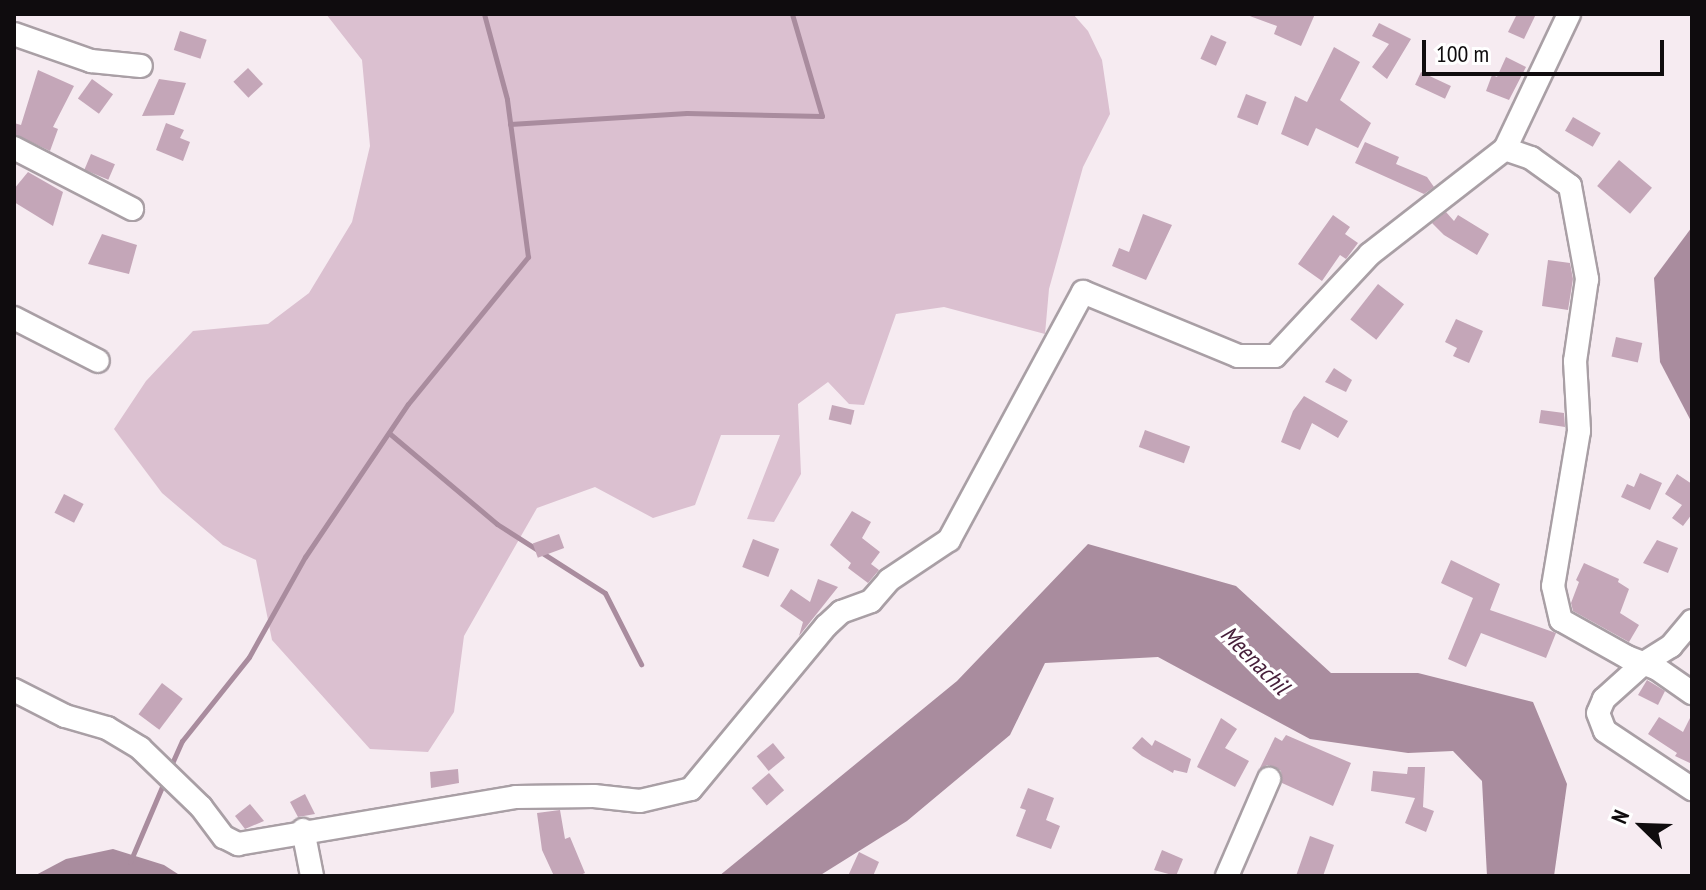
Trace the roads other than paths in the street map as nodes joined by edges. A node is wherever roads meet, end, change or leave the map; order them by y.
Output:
1 (1569, 14) edge
2 (14, 34) edge
3 (141, 66) dead end
4 (14, 148) edge
5 (1505, 149) junction
6 (132, 209) dead end
7 (14, 318) edge
8 (98, 361) dead end
9 (1692, 621) edge
10 (1644, 663) junction
11 (14, 690) edge
12 (1692, 693) edge
13 (1269, 779) dead end
14 (1692, 789) edge
15 (303, 830) junction
16 (312, 876) edge
17 (1227, 876) edge

1 - 5 street
2 - 3 street
4 - 6 street
5 - 10 street
5 - 15 street
7 - 8 street
9 - 10 street
10 - 12 street
10 - 14 street
11 - 15 street
13 - 17 street
15 - 16 street

